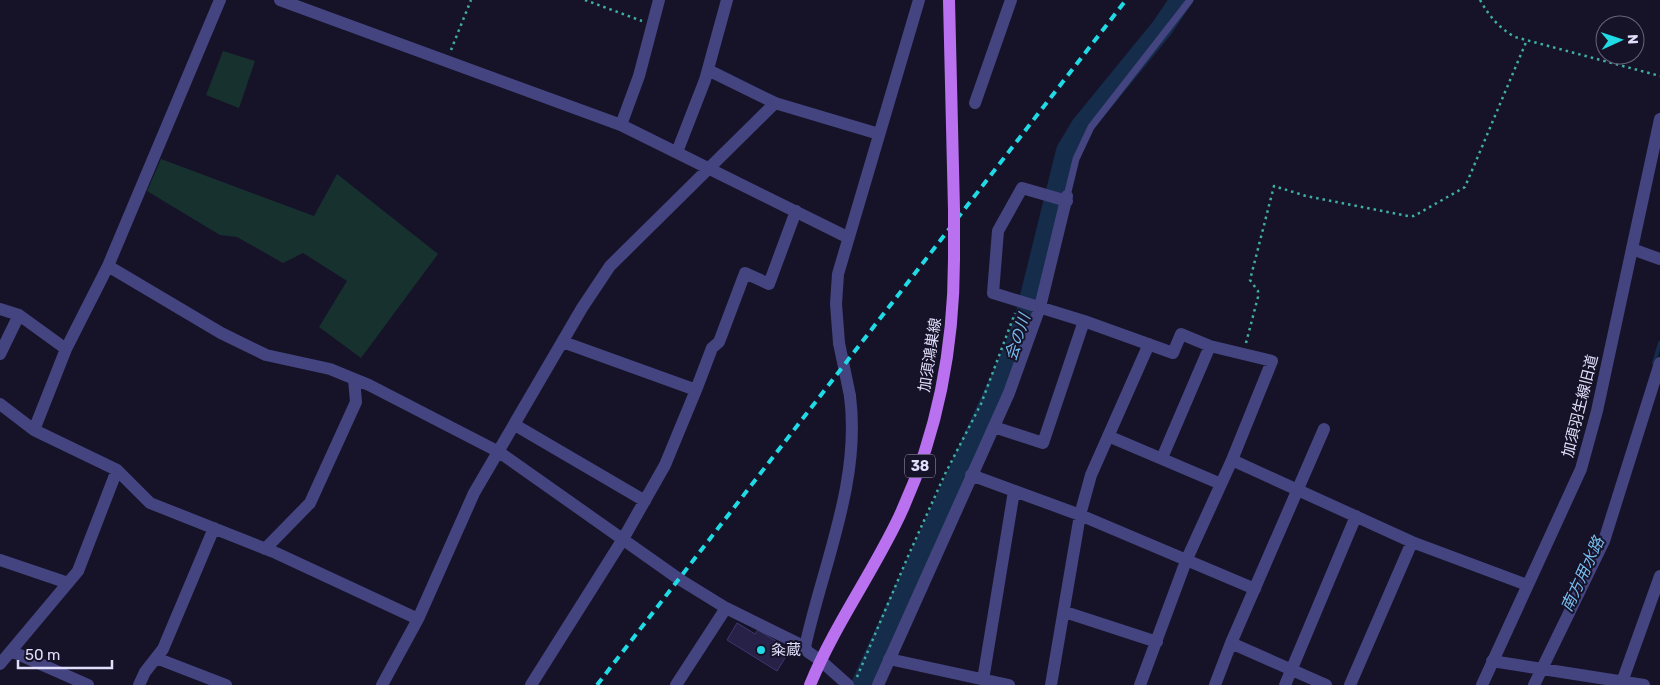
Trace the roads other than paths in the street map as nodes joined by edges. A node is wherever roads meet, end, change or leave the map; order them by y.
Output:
1 (220, 0) edge
2 (280, 0) edge
3 (659, 0) edge
4 (727, 0) edge
5 (919, 0) edge
6 (949, 0) edge
7 (1011, 0) edge
8 (1190, 0) edge
9 (708, 70) junction
10 (776, 103) junction
11 (975, 103) dead end
12 (1660, 119) edge
13 (621, 125) junction
14 (879, 134) junction
15 (677, 152) junction
16 (708, 168) junction
17 (1066, 199) junction
18 (796, 211) junction
19 (847, 237) junction
20 (1632, 249) junction
21 (1660, 259) edge
22 (108, 266) junction
23 (1038, 306) junction
24 (0, 309) edge
25 (19, 314) junction
26 (1084, 321) junction
27 (563, 342) junction
28 (1148, 344) junction
29 (1210, 346) junction
30 (66, 349) junction
31 (0, 354) edge
32 (1660, 363) edge
33 (354, 379) junction
34 (696, 390) junction
35 (0, 404) edge
36 (515, 425) junction
37 (994, 427) junction
38 (1324, 428) dead end
39 (34, 430) junction
40 (1108, 436) junction
41 (500, 452) junction
42 (1162, 458) junction
43 (1232, 460) junction
44 (117, 470) junction
45 (971, 475) junction
46 (1221, 484) junction
47 (1298, 490) junction
48 (1014, 491) junction
49 (645, 501) junction
50 (1080, 515) junction
51 (1356, 516) junction
52 (214, 528) junction
53 (623, 539) junction
54 (1412, 542) junction
55 (265, 549) junction
56 (0, 560) edge
57 (1186, 561) junction
58 (1660, 576) edge
59 (68, 583) junction
60 (1527, 585) junction
61 (1255, 589) junction
62 (726, 608) junction
63 (1065, 612) junction
64 (418, 619) junction
65 (1157, 642) junction
66 (1231, 643) junction
67 (805, 647) junction
68 (11, 651) junction
69 (156, 658) junction
70 (820, 660) junction
71 (889, 660) junction
72 (1492, 662) junction
73 (0, 664) edge
74 (1291, 669) junction
75 (1538, 669) junction
76 (983, 680) junction
77 (1622, 682) junction
78 (88, 685) edge
79 (139, 685) edge
80 (226, 685) edge
81 (382, 685) edge
82 (531, 685) edge
83 (676, 685) edge
84 (810, 685) edge
85 (848, 685) edge
86 (878, 685) edge
87 (1009, 685) edge
88 (1051, 685) edge
89 (1140, 685) edge
90 (1215, 685) edge
91 (1285, 685) edge
92 (1326, 685) edge
93 (1350, 685) edge
94 (1482, 685) edge
95 (1534, 685) edge
96 (1644, 685) edge

1 - 22 street
2 - 13 street
3 - 13 street
4 - 9 street
5 - 14 street
6 - 70 main road, 加須鴻巣線 / 38, bridge
7 - 11 street
8 - 17 lane
9 - 10 street
9 - 15 street
10 - 14 street
10 - 16 street
12 - 20 street, 加須羽生線旧道
13 - 15 street
14 - 19 street
15 - 16 street
16 - 18 street
16 - 27 street
17 - 23 street
17 - 23 street
18 - 19 street
18 - 34 street
19 - 67 street
20 - 21 street
20 - 60 street, 加須羽生線旧道
22 - 30 street
22 - 33 street
23 - 26 street
23 - 37 street
24 - 25 street
25 - 30 street
25 - 31 street
26 - 28 street
26 - 37 street
27 - 34 street
27 - 36 street
28 - 29 street
28 - 40 street
29 - 42 street
29 - 43 street
30 - 39 street
32 - 75 street
33 - 41 street
33 - 55 street
34 - 49 street
35 - 39 street
36 - 41 street
36 - 49 street
37 - 45 street
38 - 47 street
39 - 44 street
40 - 42 street
40 - 50 street
41 - 53 street
41 - 64 street
42 - 46 street
43 - 46 street
43 - 47 street
44 - 52 street
44 - 59 street
45 - 48 street
45 - 71 street
46 - 57 street
47 - 51 street
47 - 61 street
48 - 50 street
48 - 76 street
49 - 53 street
50 - 57 street
50 - 63 street
51 - 54 street
51 - 74 street
52 - 55 street
52 - 69 street
53 - 62 street
53 - 82 street
54 - 60 street
54 - 93 street
55 - 64 street
56 - 59 street
57 - 61 street
57 - 65 street
58 - 77 street
59 - 68 street
60 - 72 street, 加須羽生線旧道
61 - 66 street
62 - 67 street
62 - 83 street
63 - 65 street
63 - 88 street
64 - 81 street
65 - 89 street
66 - 74 street
66 - 90 street
67 - 70 street
68 - 73 street
68 - 78 street
69 - 79 street
69 - 80 street
70 - 84 main road, 加須鴻巣線 / 38
70 - 85 street
71 - 76 street
71 - 86 street
72 - 75 street
72 - 94 street, 加須羽生線旧道
74 - 91 street
74 - 92 street
75 - 77 street
75 - 95 street
76 - 87 street
77 - 96 street

